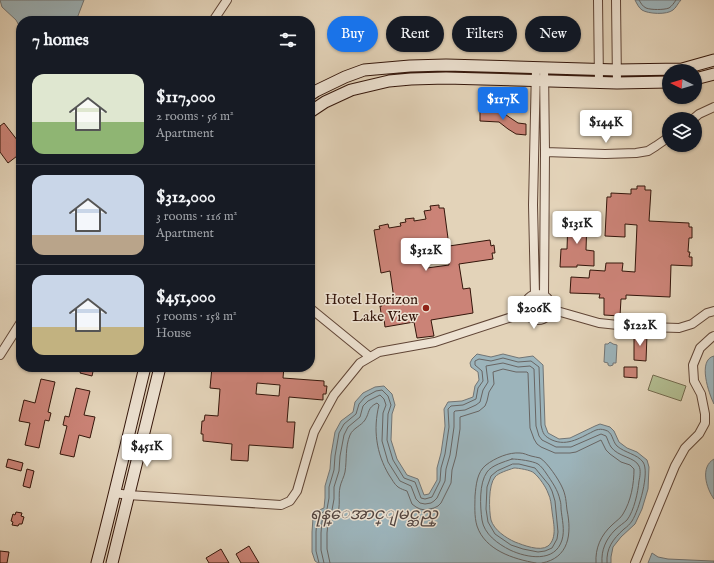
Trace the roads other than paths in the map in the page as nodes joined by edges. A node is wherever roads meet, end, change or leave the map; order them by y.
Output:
1 (227, 0) edge
2 (598, 0) edge
3 (616, 0) edge
4 (216, 16) edge
5 (714, 60) edge
6 (540, 68) junction
7 (599, 70) junction
8 (617, 70) junction
9 (714, 74) edge
10 (702, 77) edge
11 (540, 81) junction
12 (599, 82) junction
13 (662, 82) edge
14 (617, 83) junction
15 (315, 92) edge
16 (714, 107) edge
17 (315, 109) edge
18 (702, 113) edge
19 (662, 142) edge
20 (545, 152) junction
21 (534, 205) junction
22 (544, 205) junction
23 (534, 295) junction
24 (544, 296) junction
25 (550, 309) junction
26 (525, 310) junction
27 (714, 311) edge
28 (315, 312) edge
29 (16, 330) edge
30 (714, 336) edge
31 (0, 355) edge
32 (370, 357) junction
33 (144, 372) edge
34 (159, 372) edge
35 (115, 493) junction
36 (128, 495) junction
37 (97, 563) edge
38 (112, 563) edge
39 (635, 563) edge

1 - 4 street
2 - 7 street
3 - 8 street
5 - 8 main road
6 - 7 main road
6 - 11 street
6 - 15 main road
7 - 8 main road
7 - 12 street
8 - 14 street
9 - 10 main road
11 - 12 main road
11 - 17 main road
11 - 20 street
11 - 21 street
12 - 14 main road
13 - 14 main road
16 - 18 street
19 - 20 street
20 - 22 street
21 - 22 street
21 - 23 street
22 - 24 street
23 - 24 street
23 - 26 street
24 - 25 street
25 - 26 street
25 - 27 street
26 - 32 street
28 - 32 street
29 - 31 street
30 - 39 street
32 - 36 street
33 - 35 main road
34 - 36 main road
35 - 36 street
35 - 37 main road
36 - 38 main road

